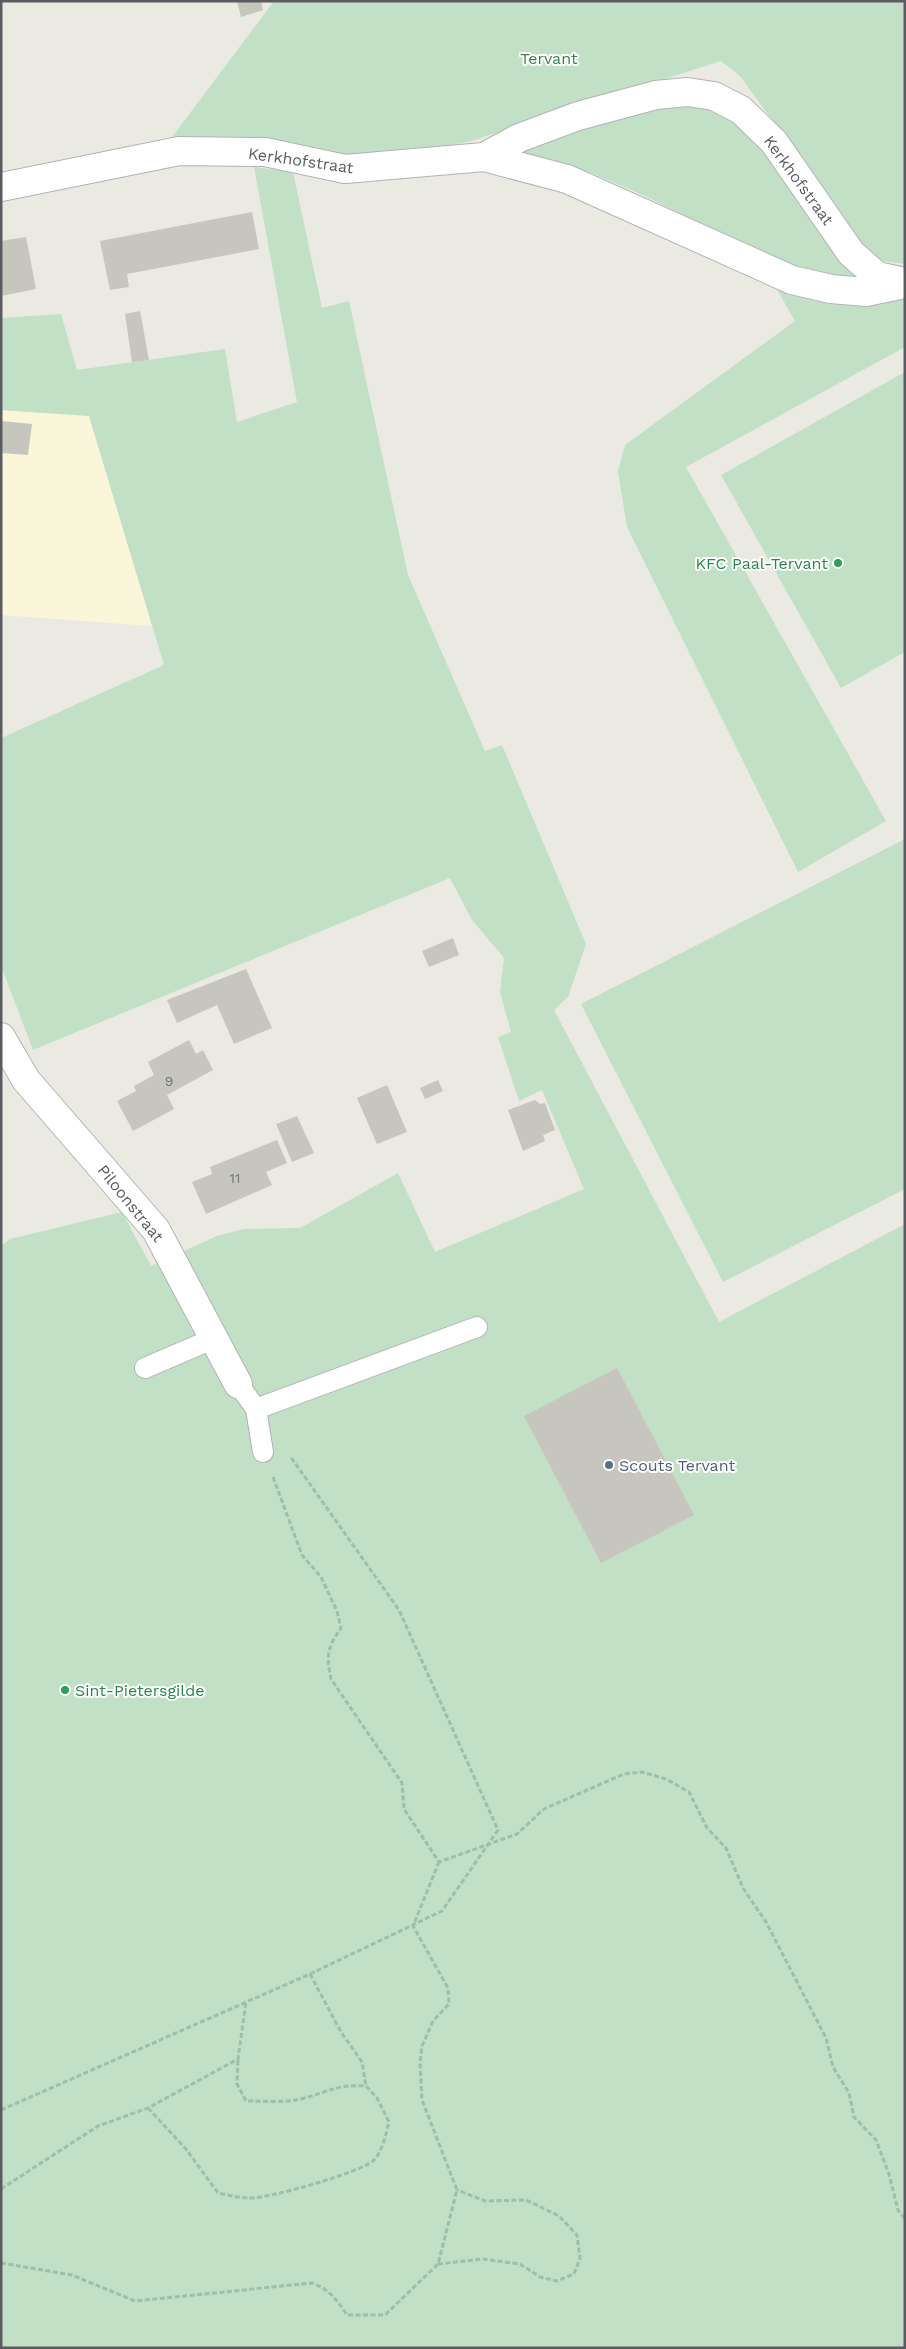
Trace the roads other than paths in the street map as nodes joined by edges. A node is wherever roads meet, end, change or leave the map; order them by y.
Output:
1 (484, 157) junction
2 (1, 187) edge
3 (905, 283) edge
4 (1, 1037) edge
5 (477, 1327) dead end
6 (215, 1338) junction
7 (145, 1368) dead end
8 (238, 1384) joint
9 (256, 1408) junction
10 (263, 1452) road end

1 - 2 street, Kerkhofstraat
1 - 3 street, Kerkhofstraat
1 - 3 street, Kerkhofstraat
4 - 6 street, Piloonstraat
5 - 9 lane
6 - 7 lane
6 - 8 street, Piloonstraat
8 - 9 lane
9 - 10 lane

